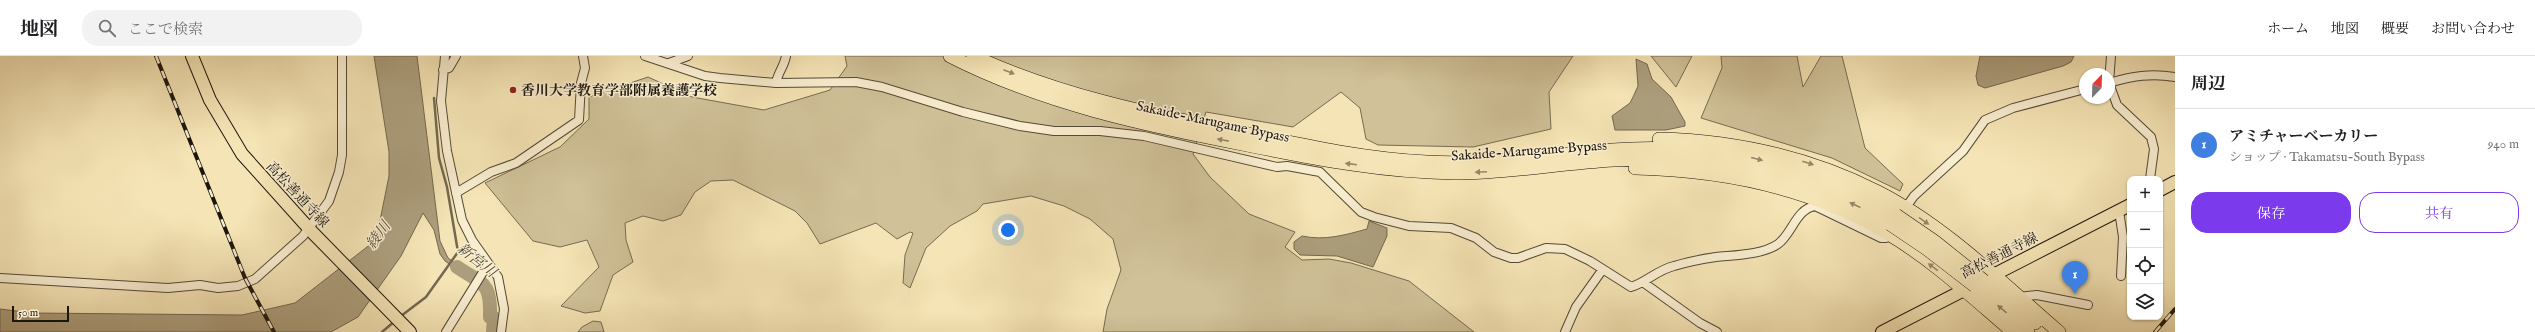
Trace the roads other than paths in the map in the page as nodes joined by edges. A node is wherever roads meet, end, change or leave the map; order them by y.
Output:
1 (192, 56) edge
2 (342, 56) edge
3 (445, 56) edge
4 (456, 56) edge
5 (583, 56) edge
6 (645, 56) edge
7 (688, 56) edge
8 (786, 56) edge
9 (950, 56) edge
10 (974, 56) edge
11 (2111, 56) edge
12 (669, 63) junction
13 (2110, 68) edge
14 (443, 70) junction
15 (2175, 77) edge
16 (2115, 81) edge
17 (776, 83) junction
18 (2079, 90) edge
19 (2115, 100) edge
20 (1147, 124) junction
21 (2150, 176) edge
22 (2175, 182) edge
23 (2163, 188) edge
24 (456, 192) junction
25 (2125, 208) edge
26 (1895, 220) junction
27 (311, 230) junction
28 (488, 264) junction
29 (1603, 269) junction
30 (2121, 276) dead end
31 (0, 278) edge
32 (1644, 283) junction
33 (1979, 283) junction
34 (2018, 297) junction
35 (2088, 305) dead end
36 (2009, 330) edge
37 (410, 332) edge
38 (446, 332) edge
39 (501, 332) edge
40 (1565, 332) edge
41 (1717, 332) edge
42 (1882, 332) edge
43 (2028, 332) edge
44 (2046, 332) edge
45 (2059, 332) edge

1 - 27 main road, 高松善通寺線
2 - 27 street
3 - 14 street
4 - 14 street
5 - 24 street
6 - 12 street
7 - 12 street
8 - 17 street
9 - 20 highway, Sakaide-Marugame Bypass
10 -> 20 highway, Sakaide-Marugame Bypass
11 - 13 street
12 - 17 street
14 - 24 street
15 - 16 street
17 - 20 street
18 - 26 street
19 - 21 street
26 -> 20 highway, Sakaide-Marugame Bypass
20 -> 26 highway, Sakaide-Marugame Bypass
20 - 29 street
22 - 23 main road
24 - 28 street
25 - 30 street
25 - 33 main road, 高松善通寺線
26 - 32 street
33 -> 26 highway
26 - 33 highway, Sakaide-Marugame Bypass, bridge
27 - 31 street
27 - 37 main road, 高松善通寺線
28 - 38 street
28 - 39 street
29 - 32 street
29 - 40 street
32 - 41 street
33 - 34 highway
33 - 36 highway
33 - 42 main road, 高松善通寺線
43 -> 33 highway
33 - 44 highway
34 - 35 street
34 - 45 highway

